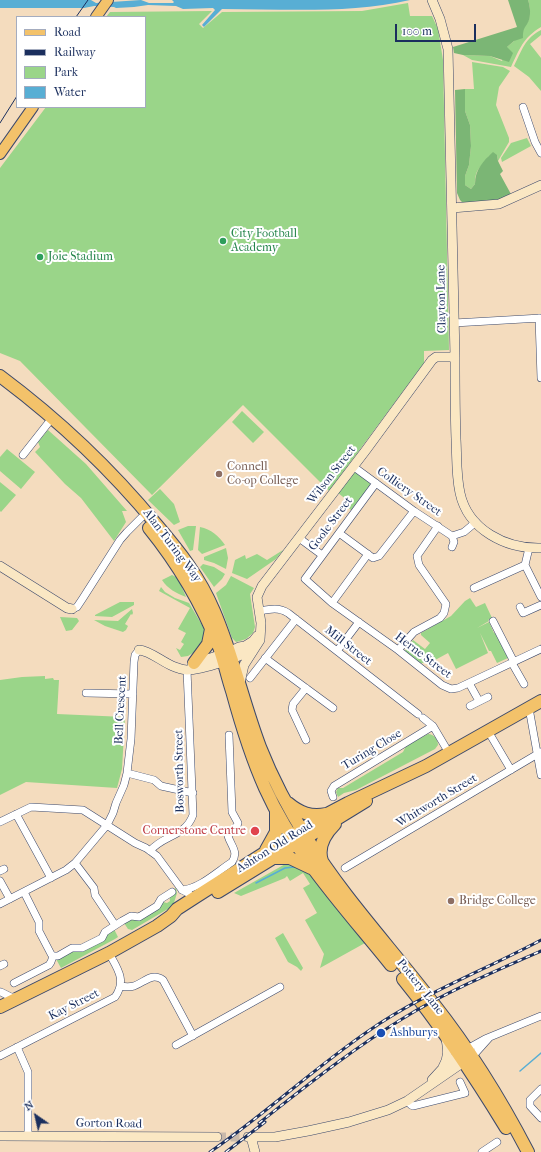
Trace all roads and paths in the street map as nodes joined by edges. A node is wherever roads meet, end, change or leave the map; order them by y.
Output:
1 (108, 0) edge
2 (432, 0) edge
3 (97, 16) edge
4 (523, 107) dead end
5 (32, 108) edge
6 (541, 153) edge
7 (0, 154) edge
8 (541, 185) edge
9 (452, 208) junction
10 (540, 318) edge
11 (454, 323) junction
12 (455, 357) junction
13 (0, 376) edge
14 (541, 378) edge
15 (0, 386) edge
16 (49, 422) junction
17 (23, 455) dead end
18 (354, 467) junction
19 (376, 483) junction
20 (414, 511) junction
21 (141, 518) junction
22 (476, 522) junction
23 (438, 526) junction
24 (339, 533) junction
25 (452, 536) junction
26 (299, 538) junction
27 (452, 547) dead end
28 (529, 548) junction
29 (541, 548) edge
30 (368, 554) junction
31 (322, 555) junction
32 (525, 564) junction
33 (0, 566) edge
34 (305, 579) joint
35 (474, 588) dead end
36 (541, 597) edge
37 (332, 603) junction
38 (541, 605) edge
39 (520, 607) dead end
40 (72, 609) joint
41 (260, 611) junction
42 (296, 619) junction
43 (493, 621) dead end
44 (359, 622) junction
45 (211, 629) junction
46 (261, 630) junction
47 (260, 640) junction
48 (541, 649) edge
49 (139, 650) joint
50 (337, 650) junction
51 (398, 650) junction
52 (226, 657) junction
53 (265, 658) junction
54 (513, 662) junction
55 (191, 666) junction
56 (245, 682) junction
57 (469, 683) junction
58 (524, 684) dead end
59 (306, 688) junction
60 (86, 693) dead end
61 (133, 694) junction
62 (488, 697) dead end
63 (479, 701) junction
64 (541, 701) edge
65 (470, 706) dead end
66 (333, 708) dead end
67 (529, 708) junction
68 (433, 726) junction
69 (488, 731) junction
70 (229, 735) dead end
71 (306, 740) dead end
72 (449, 753) junction
73 (539, 753) edge
74 (264, 757) junction
75 (511, 770) junction
76 (127, 773) junction
77 (541, 775) edge
78 (384, 787) junction
79 (193, 793) junction
80 (333, 797) dead end
81 (283, 798) junction
82 (275, 809) junction
83 (329, 813) junction
84 (16, 814) junction
85 (345, 815) junction
86 (0, 822) edge
87 (107, 825) junction
88 (299, 837) junction
89 (150, 851) junction
90 (259, 856) junction
91 (275, 858) junction
92 (75, 863) junction
93 (318, 866) junction
94 (345, 868) dead end
95 (51, 878) junction
96 (0, 881) edge
97 (182, 890) junction
98 (24, 892) junction
99 (172, 892) dead end
100 (194, 898) junction
101 (10, 899) junction
102 (0, 904) edge
103 (174, 913) junction
104 (115, 925) junction
105 (109, 953) junction
106 (384, 955) junction
107 (53, 956) junction
108 (14, 984) dead end
109 (121, 986) junction
110 (280, 987) dead end
111 (1, 990) edge
112 (19, 998) junction
113 (0, 1002) edge
114 (0, 1007) edge
115 (541, 1016) edge
116 (445, 1035) junction
117 (193, 1036) junction
118 (176, 1045) dead end
119 (17, 1047) junction
120 (0, 1056) edge
121 (465, 1056) junction
122 (443, 1068) junction
123 (460, 1082) dead end
124 (541, 1089) edge
125 (418, 1093) junction
126 (407, 1101) junction
127 (424, 1103) junction
128 (541, 1118) edge
129 (28, 1135) junction
130 (0, 1136) edge
131 (217, 1137) tunnel mouth
132 (497, 1142) dead end
133 (255, 1152) edge
134 (482, 1152) edge
135 (519, 1152) edge
136 (528, 1152) edge

1 - 3 main road
2 - 9 street, Clayton Lane
4 - 6 street
5 - 7 main road
8 - 9 street
9 - 11 street, Clayton Lane
10 - 11 street
10 - 14 street
11 - 12 street, Clayton Lane
12 - 18 street, Wilson Street
12 - 22 street, Clayton Lane
13 - 52 highway, Alan Turing Way
15 - 16 highway, Alan Turing Way
16 - 17 street
16 - 21 highway, Alan Turing Way
18 - 19 street, Colliery Street
18 - 26 street, Wilson Street
19 - 20 street, Colliery Street
19 - 24 street, Goole Street
20 - 23 street, Colliery Street
20 - 30 street
21 - 40 street
21 - 45 highway, Alan Turing Way
22 - 25 street
22 - 28 street, Clayton Lane
23 - 25 street, Colliery Street
23 - 51 street
24 - 30 street
24 - 31 street, Goole Street
25 - 27 street
26 - 31 street
26 - 41 street, Wilson Street
28 - 29 street, Clayton Lane
28 - 32 street
30 - 37 street
31 - 34 street, Goole Street
32 - 35 street
32 - 36 street
33 - 40 street
34 - 37 street, Herne Street
37 - 44 street, Herne Street
38 - 39 street
41 - 42 street, Mill Street
41 - 46 street, Wilson Street
42 - 50 street, Mill Street
42 - 53 street
43 - 54 street
44 - 50 street
44 - 51 street, Herne Street
45 - 52 highway, Alan Turing Way
45 - 55 highway
46 - 47 street, Wilson Street
46 - 52 street
47 - 52 street
47 - 56 street, Wilson Street
48 - 54 street, Herne Street
49 - 55 street
49 - 61 street, Bell Crescent
50 - 68 street, Mill Street
51 - 57 street, Herne Street
52 - 55 street
52 - 56 highway, Alan Turing Way
52 - 82 highway, Alan Turing Way
53 - 56 street
53 - 59 street
54 - 57 street, Herne Street
54 - 58 street
55 - 79 street, Bosworth Street
56 - 74 highway, Alan Turing Way
57 - 63 street
59 - 66 street
59 - 71 street
60 - 61 street
61 - 76 street, Bell Crescent
62 - 63 street
63 - 65 street
64 - 67 highway, Ashton Old Road
67 - 69 highway, Ashton Old Road
67 - 73 street
68 - 72 street
68 - 80 street, Turing Close
69 - 72 highway, Ashton Old Road
69 - 75 street
70 - 97 street
72 - 78 highway, Ashton Old Road
73 - 75 street, Whitworth Street
73 - 77 street
74 - 81 highway, Alan Turing Way
74 - 88 highway
75 - 94 street, Whitworth Street
76 - 79 street
76 - 87 street, Bell Crescent
78 - 83 highway, Ashton Old Road
78 - 85 highway, Ashton Old Road
79 - 89 street, Bosworth Street
81 - 83 highway
81 - 88 highway, Alan Turing Way
82 - 88 highway, Alan Turing Way
82 - 90 highway
83 - 88 highway, Ashton Old Road
84 - 86 street
84 - 87 street
84 - 95 street
85 - 88 highway, Ashton Old Road
85 - 93 highway
87 - 89 street
87 - 92 street, Bell Crescent
88 - 90 highway, Ashton Old Road
88 - 91 highway, Ashton Old Road
88 - 93 highway, Pottery Lane
88 - 106 highway
89 - 97 street
90 - 100 highway, Ashton Old Road
91 - 93 highway
91 - 103 highway, Ashton Old Road
92 - 95 street, Bell Crescent
92 - 104 street
93 - 106 highway, Pottery Lane
93 - 121 highway, Pottery Lane
95 - 98 street, Bell Crescent
96 - 101 street
97 - 100 street
97 - 103 street
98 - 101 street, Bell Crescent
98 - 107 street
99 - 104 street
100 - 103 highway, Ashton Old Road
101 - 102 street, Bell Crescent
103 - 105 highway, Ashton Old Road
104 - 107 street
105 - 109 street
105 - 112 highway, Ashton Old Road
106 - 116 highway, Pottery Lane
107 - 108 street
109 - 117 street
109 - 119 street, Kay Street
110 - 117 street
111 - 112 street
111 - 113 street
112 - 114 highway, Ashton Old Road
115 - 121 street
116 - 121 highway, Pottery Lane
116 - 122 street
117 - 118 street
119 - 120 street, Kay Street
119 - 129 street
121 - 122 street
121 - 125 street
121 - 135 highway, Pottery Lane
121 - 136 highway, Pottery Lane
122 - 125 street
123 - 127 street
124 - 128 street
125 - 126 street
125 - 127 street
126 - 127 street
126 - 133 street
129 - 130 street, Gorton Road
129 - 131 street, Gorton Road
132 - 134 street

